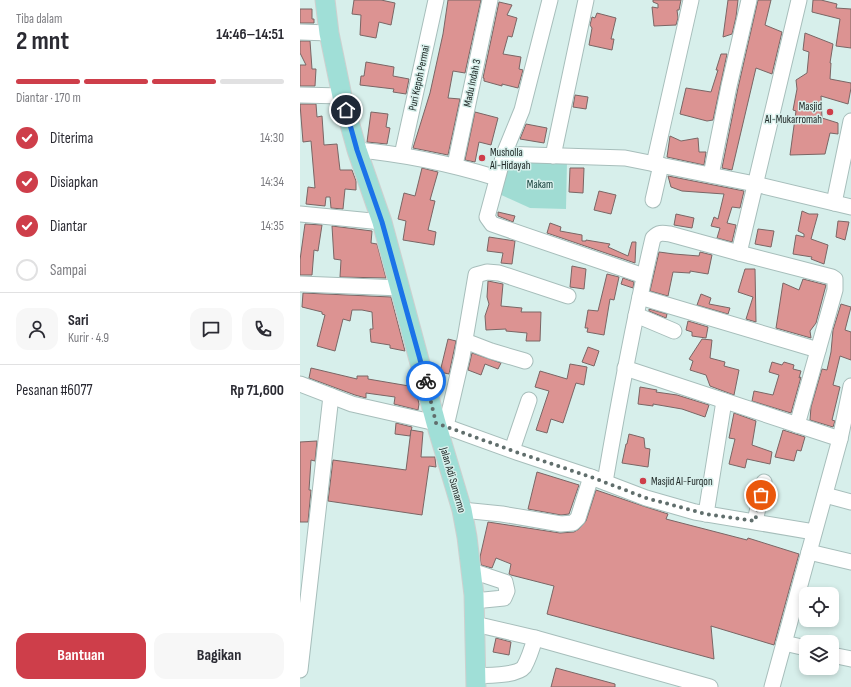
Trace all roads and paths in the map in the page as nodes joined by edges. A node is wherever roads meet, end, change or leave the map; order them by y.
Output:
1 (325, 0) edge
2 (436, 0) edge
3 (490, 0) edge
4 (550, 0) edge
5 (586, 0) edge
6 (691, 0) edge
7 (749, 0) edge
8 (799, 0) edge
9 (300, 32) edge
10 (329, 33) junction
11 (300, 95) edge
12 (342, 96) junction
13 (851, 121) edge
14 (357, 150) junction
15 (504, 154) junction
16 (402, 155) junction
17 (553, 156) junction
18 (658, 165) junction
19 (455, 166) junction
20 (711, 175) junction
21 (497, 178) junction
22 (755, 184) junction
23 (653, 200) dead end
24 (834, 203) junction
25 (851, 207) edge
26 (300, 214) edge
27 (382, 222) junction
28 (739, 253) junction
29 (644, 276) junction
30 (300, 284) edge
31 (401, 288) junction
32 (568, 296) dead end
33 (640, 297) junction
34 (636, 315) junction
35 (674, 331) dead end
36 (465, 340) junction
37 (818, 350) junction
38 (525, 361) dead end
39 (625, 368) junction
40 (300, 384) edge
41 (851, 386) edge
42 (331, 396) junction
43 (529, 400) dead end
44 (724, 401) junction
45 (849, 402) edge
46 (847, 420) edge
47 (441, 425) junction
48 (797, 425) junction
49 (840, 439) junction
50 (512, 450) junction
51 (591, 477) junction
52 (605, 482) junction
53 (764, 482) dead end
54 (825, 495) junction
55 (851, 502) edge
56 (462, 510) junction
57 (706, 514) junction
58 (755, 521) junction
59 (814, 532) junction
60 (809, 552) junction
61 (851, 562) edge
62 (306, 567) edge
63 (472, 571) junction
64 (474, 601) junction
65 (475, 624) junction
66 (536, 638) junction
67 (784, 643) junction
68 (799, 646) edge
69 (839, 656) edge
70 (851, 659) edge
71 (300, 670) edge
72 (476, 682) edge
73 (710, 687) edge
74 (772, 687) edge

1 - 10 main road, Jalan Adi Sumarmo
2 - 16 street, Puri Kepoh Permai
3 - 19 street, Madu Indah 3
4 - 15 street
5 - 17 street
6 - 18 street
7 - 20 street
8 - 22 street
9 - 10 street
10 - 12 main road, Jalan Adi Sumarmo
11 - 12 street
12 - 14 main road, Jalan Adi Sumarmo
13 - 24 street
14 - 16 street
14 - 27 main road, Jalan Adi Sumarmo
15 - 17 street
15 - 21 street
16 - 19 street
17 - 18 street
18 - 20 street
18 - 23 street
19 - 21 street
20 - 22 street
21 - 29 street
22 - 24 street
22 - 28 street
24 - 25 street
26 - 27 street
27 - 31 main road, Jalan Adi Sumarmo
28 - 29 street
28 - 37 street
29 - 33 street
30 - 31 street
31 - 47 main road, Jalan Adi Sumarmo
32 - 36 street
33 - 34 street
33 - 37 street
34 - 35 street
34 - 39 street
36 - 38 street
36 - 47 street
37 - 48 street
39 - 44 street
39 - 52 street
40 - 42 street
41 - 45 street
42 - 47 street
42 - 62 street
43 - 50 street
44 - 48 street
44 - 57 street
45 - 46 street
46 - 49 street
47 - 50 street
47 - 56 main road, Jalan Adi Sumarmo
48 - 49 street
49 - 54 street
50 - 51 street
51 - 52 street
51 - 56 street
52 - 57 street
53 - 58 street
54 - 55 street
54 - 59 street
56 - 63 main road, Jalan Adi Sumarmo
57 - 58 street
58 - 59 street
59 - 60 street
60 - 61 street
60 - 67 street
62 - 71 street
63 - 64 main road, Jalan Adi Sumarmo
63 - 64 street
64 - 65 main road, Jalan Adi Sumarmo
65 - 66 street
65 - 72 main road, Jalan Adi Sumarmo
66 - 72 street
66 - 73 street
67 - 68 street
67 - 74 street
69 - 70 street

